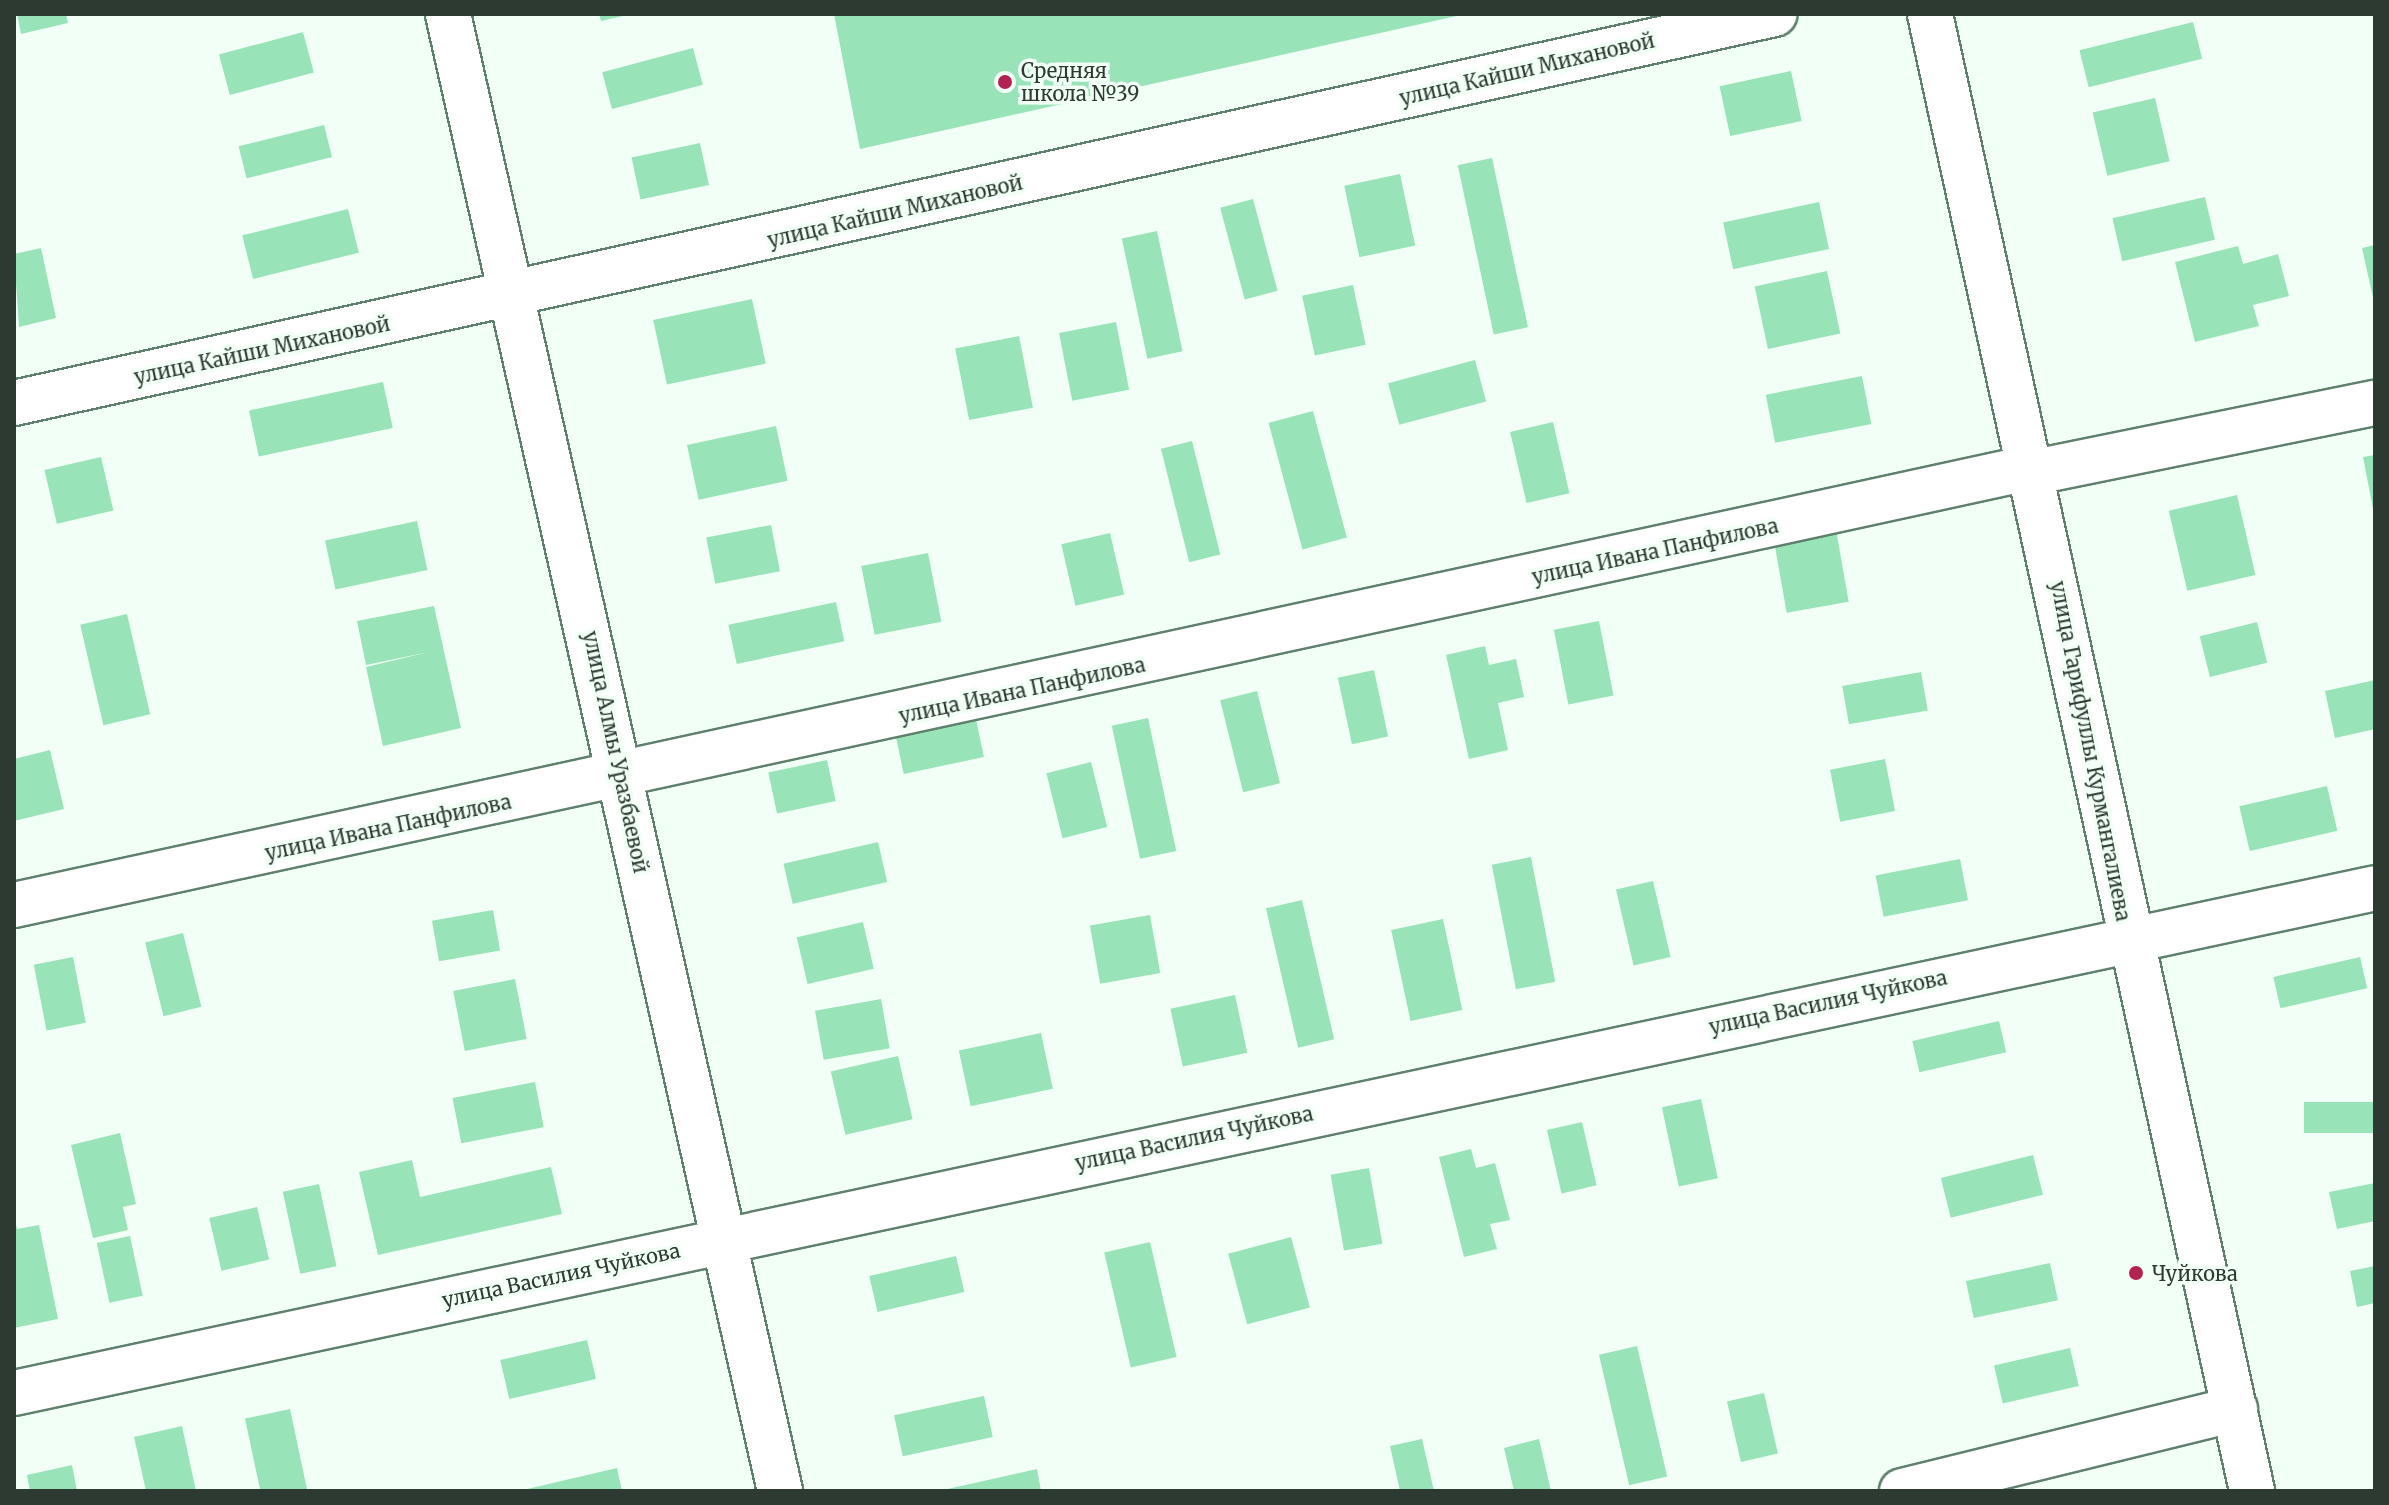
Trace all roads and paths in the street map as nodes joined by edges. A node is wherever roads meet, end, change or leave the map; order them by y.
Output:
1 (448, 14) edge
2 (1775, 14) edge
3 (1930, 14) edge
4 (515, 295) junction
5 (14, 403) edge
6 (2375, 403) edge
7 (2031, 470) junction
8 (622, 779) junction
9 (2375, 888) edge
10 (14, 905) edge
11 (2129, 937) junction
12 (724, 1239) junction
13 (14, 1393) edge
14 (2235, 1409) junction
15 (780, 1491) edge
16 (1902, 1491) edge
17 (2252, 1491) edge

1 - 4 street, улица Алмы Уразбаевой
2 - 4 street, улица Кайши Михановой
3 - 7 street, улица Гарифуллы Курмангалиева
4 - 5 street, улица Кайши Михановой
4 - 8 street, улица Алмы Уразбаевой
6 - 7 street, улица Ивана Панфилова
7 - 8 street, улица Ивана Панфилова
7 - 11 street, улица Гарифуллы Курмангалиева
8 - 10 street, улица Ивана Панфилова
8 - 12 street, улица Алмы Уразбаевой
9 - 11 street, улица Василия Чуйкова
11 - 12 street, улица Василия Чуйкова
11 - 14 street, улица Гарифуллы Курмангалиева
12 - 13 street, улица Василия Чуйкова
12 - 15 street, улица Алмы Уразбаевой
14 - 16 street
14 - 17 street, улица Гарифуллы Курмангалиева

